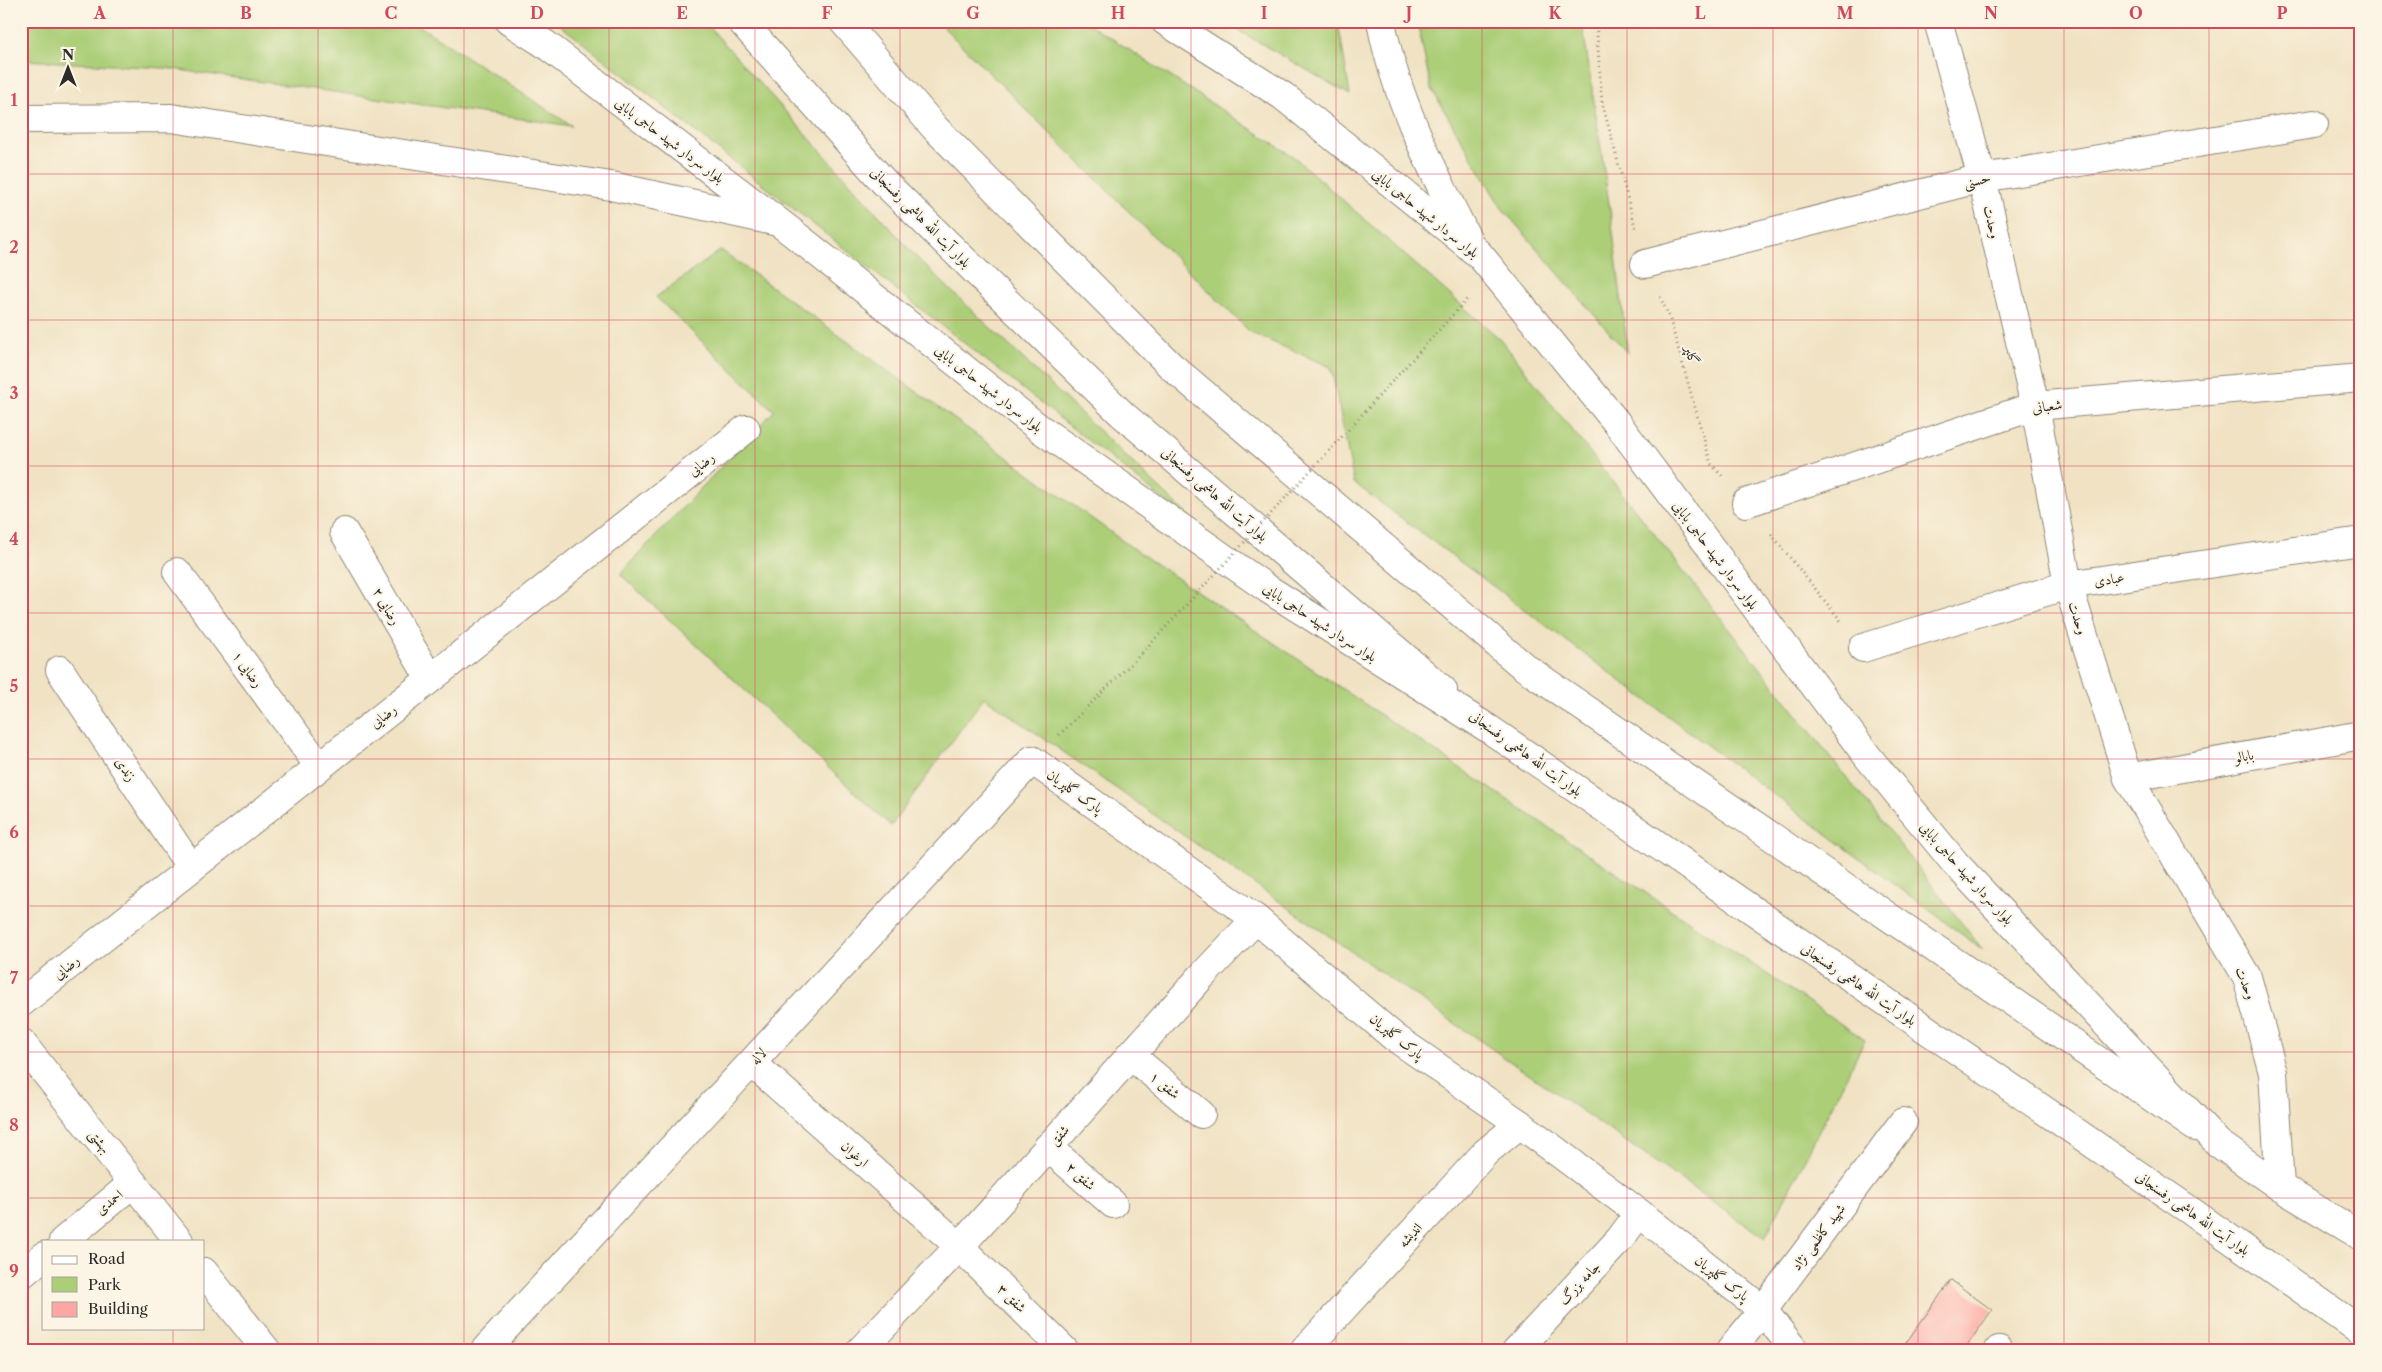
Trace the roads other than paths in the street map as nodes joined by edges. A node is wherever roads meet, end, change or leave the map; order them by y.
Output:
1 (509, 21) edge
2 (741, 21) edge
3 (843, 21) edge
4 (1165, 21) edge
5 (1381, 21) edge
6 (1938, 21) edge
7 (21, 119) edge
8 (2314, 124) dead end
9 (1982, 178) junction
10 (778, 222) junction
11 (1473, 250) junction
12 (1645, 264) road end
13 (2361, 378) edge
14 (2035, 406) junction
15 (746, 429) dead end
16 (1746, 503) road end
17 (344, 532) dead end
18 (2361, 540) edge
19 (177, 572) dead end
20 (2068, 585) junction
21 (1864, 648) road end
22 (60, 670) dead end
23 (430, 679) junction
24 (1489, 729) junction
25 (2361, 735) edge
26 (1032, 760) joint
27 (319, 766) junction
28 (2128, 778) junction
29 (191, 868) junction
30 (1256, 919) junction
31 (21, 1003) edge
32 (21, 1042) edge
33 (1130, 1056) junction
34 (752, 1062) junction
35 (1201, 1114) dead end
36 (1903, 1122) dead end
37 (1520, 1124) junction
38 (2218, 1143) junction
39 (1048, 1147) junction
40 (133, 1183) junction
41 (2280, 1187) junction
42 (1113, 1204) dead end
43 (1640, 1213) junction
44 (2361, 1236) edge
45 (63, 1240) edge
46 (178, 1240) edge
47 (959, 1246) junction
48 (42, 1258) edge
49 (205, 1273) edge
50 (21, 1274) edge
51 (1764, 1310) junction
52 (2361, 1331) edge
53 (267, 1351) edge
54 (484, 1351) edge
55 (860, 1351) edge
56 (1065, 1351) edge
57 (1304, 1351) edge
58 (1516, 1351) edge
59 (1730, 1351) edge
60 (1795, 1351) edge

1 - 10 main road, بلوار سردار شهید حاجی بابایی
2 - 24 main road, بلوار آیت الله هاشمی رفسنجانی
3 - 38 main road
4 - 11 main road, بلوار سردار شهید حاجی بابایی
5 - 11 main road
6 - 9 main road, وحدت
7 - 10 main road
8 - 9 main road, حسنی
9 - 12 main road, حسنی
9 - 14 main road, وحدت
10 - 24 main road, بلوار سردار شهید حاجی بابایی
11 - 38 main road, بلوار سردار شهید حاجی بابایی
13 - 14 main road, شعبانی
14 - 16 main road, شعبانی
14 - 20 main road, وحدت
15 - 23 main road, رضایی
17 - 23 main road, رضایی ۲
18 - 20 main road, عبادی
19 - 27 main road, رضایی ۱
20 - 21 main road, عبادی
20 - 28 main road, وحدت
22 - 29 main road, زندی
23 - 27 main road, رضایی
24 - 52 main road, بلوار آیت الله هاشمی رفسنجانی
25 - 28 main road, بابالو
26 - 30 main road, پارک گلپریان
26 - 34 main road, لاله
27 - 29 main road, رضایی
28 - 41 main road, وحدت
29 - 31 main road, رضایی
30 - 33 main road, شفق
30 - 37 main road, پارک گلپریان
32 - 40 main road, بهشتی
33 - 35 main road, شفق ۱
33 - 39 main road, شفق
34 - 47 main road, ارغوان
34 - 54 main road, لاله
36 - 51 main road, شهید کاظمی نژاد
37 - 43 main road, پارک گلپریان
37 - 57 main road, اندیشه
38 - 41 main road
39 - 42 main road, شفق ۲
39 - 47 main road, شفق
40 - 45 main road, احمدی
40 - 46 main road, بهشتی
41 - 44 main road
43 - 51 main road, پارک گلپریان
43 - 58 main road, جامه بزرگ
47 - 55 main road, شفق
47 - 56 main road, شفق ۳
48 - 50 main road
49 - 53 main road
51 - 59 main road, شهید کاظمی نژاد
51 - 60 main road, پارک گلپریان

